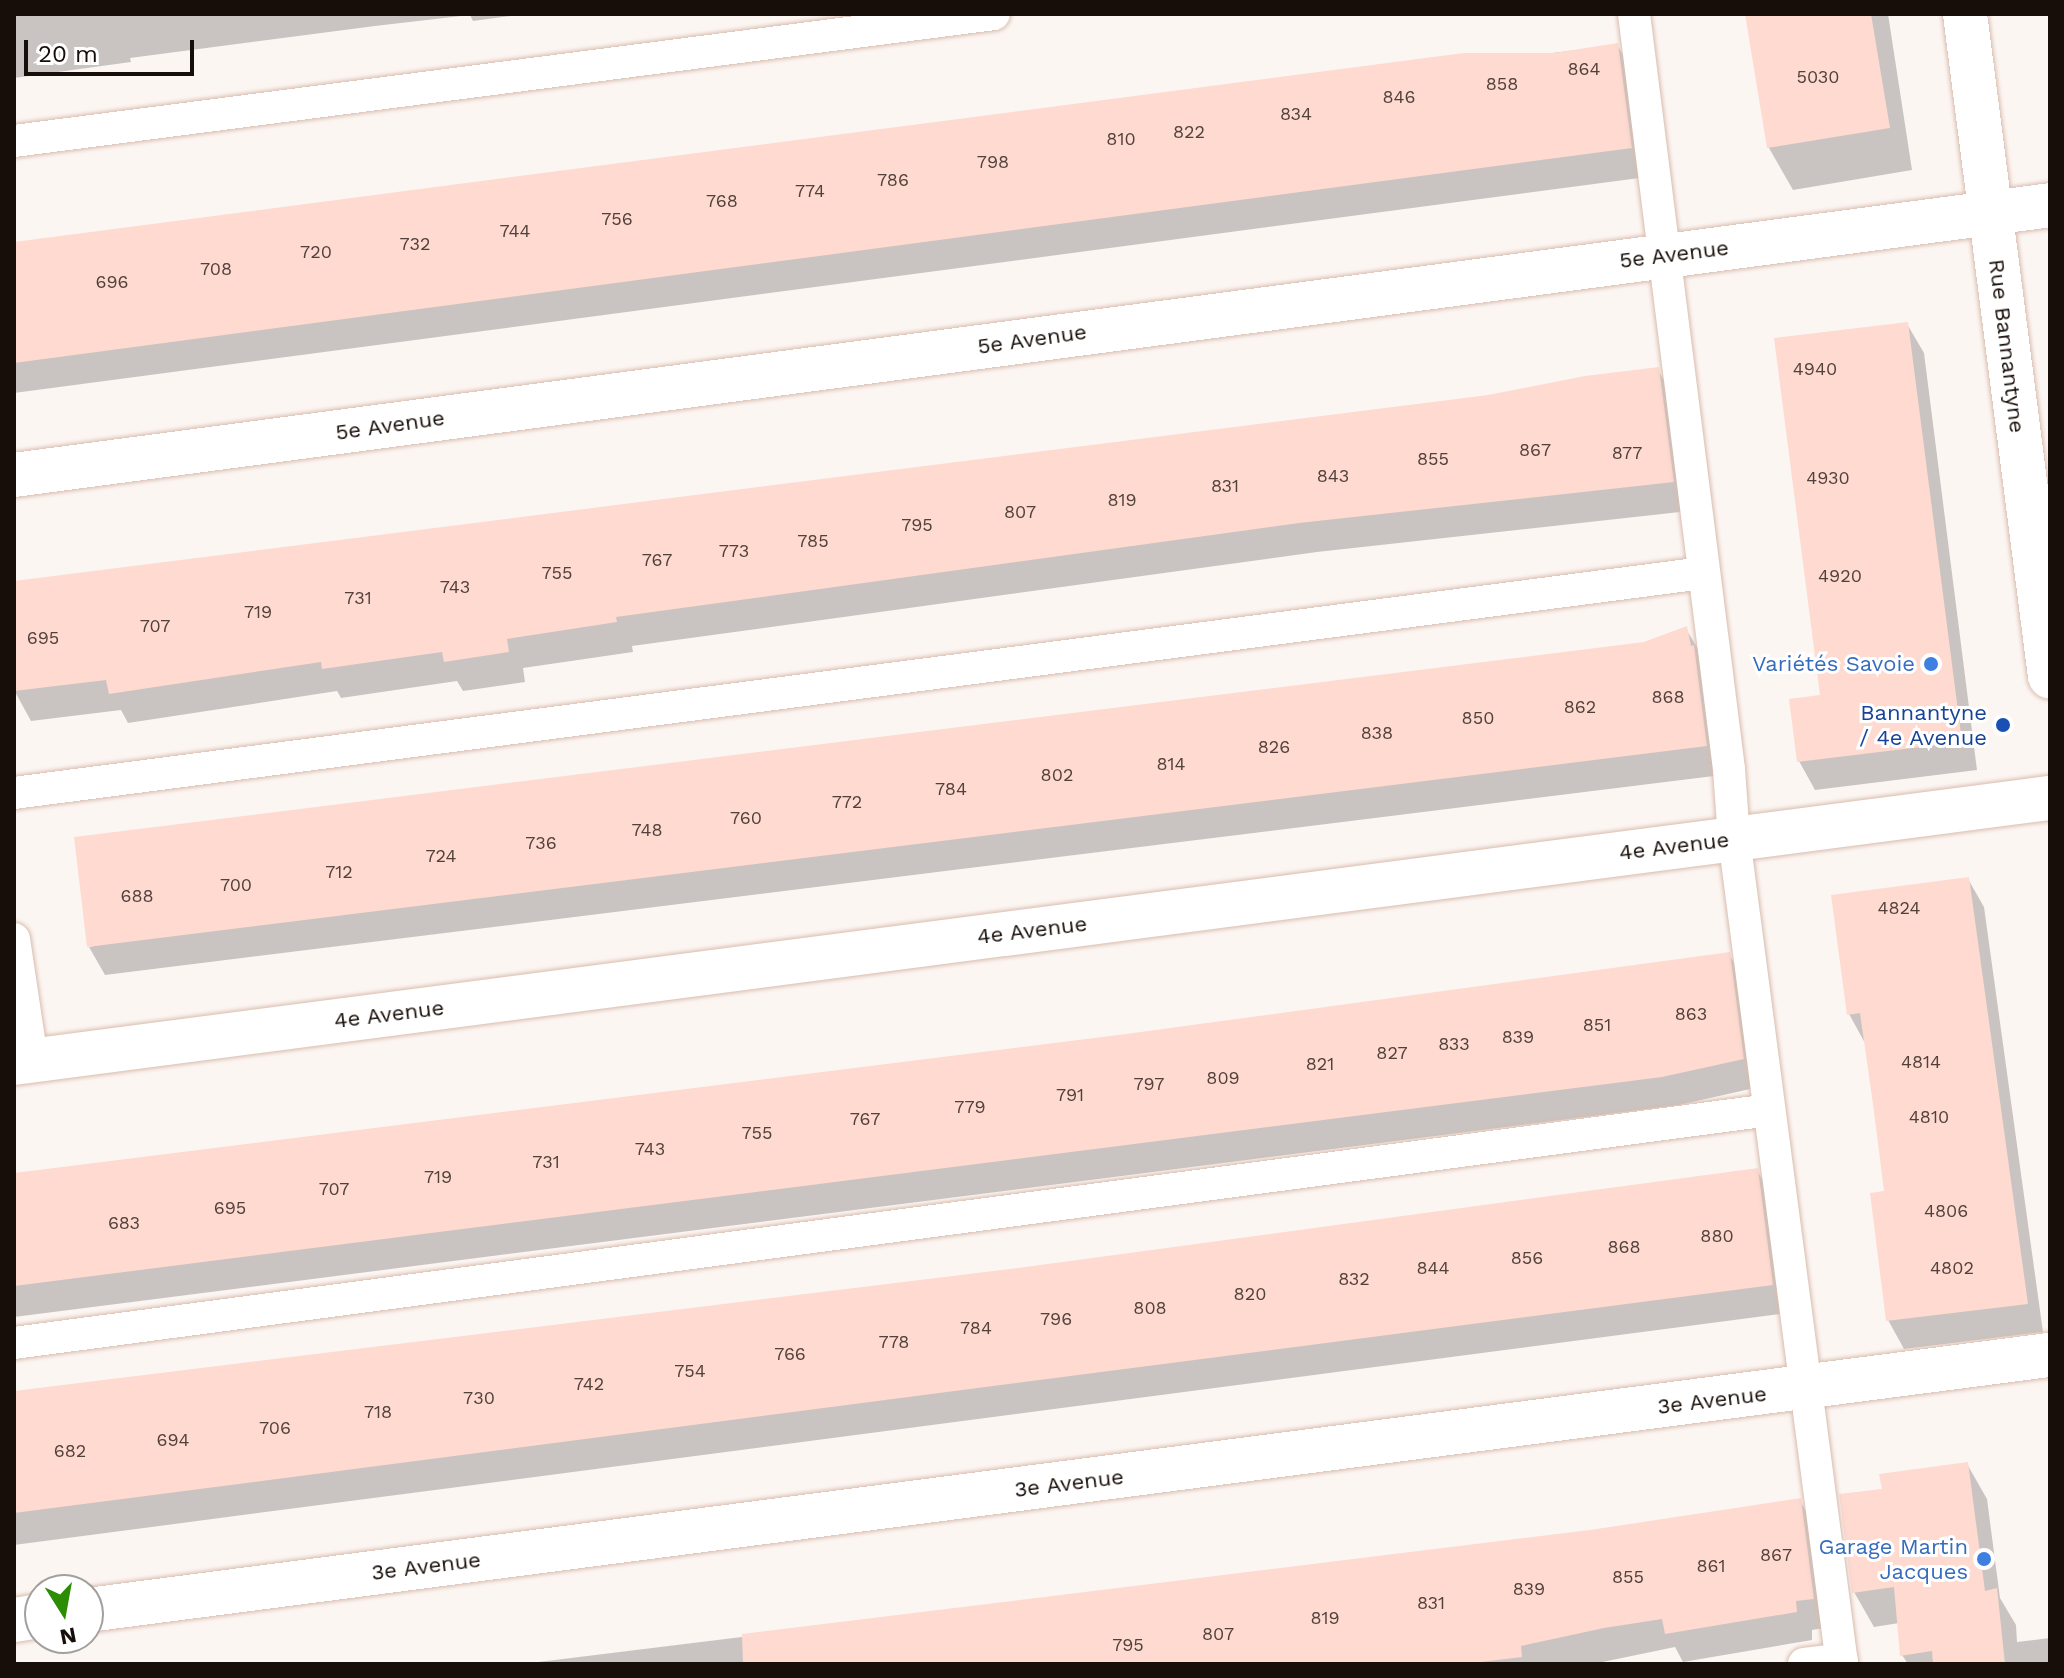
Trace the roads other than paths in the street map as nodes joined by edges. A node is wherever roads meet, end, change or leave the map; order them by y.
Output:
1 (994, 14) edge
2 (1634, 14) edge
3 (1965, 14) edge
4 (14, 141) edge
5 (2050, 205) edge
6 (1991, 213) junction
7 (1666, 255) junction
8 (14, 475) edge
9 (1704, 573) junction
10 (2050, 677) edge
11 (14, 793) edge
12 (2050, 798) edge
13 (1734, 838) junction
14 (14, 939) edge
15 (23, 1062) edge
16 (1769, 1110) junction
17 (14, 1343) edge
18 (2050, 1355) edge
19 (1805, 1388) junction
20 (104, 1608) edge
21 (1842, 1662) edge
22 (1804, 1664) edge

1 - 4 lane
2 - 7 lane
3 - 6 street, Rue Bannantyne
5 - 6 street, 5e Avenue
6 - 7 street, 5e Avenue
6 - 10 street, Rue Bannantyne
7 - 8 street, 5e Avenue
7 - 9 lane
9 - 11 lane
9 - 13 lane
12 - 13 street, 4e Avenue
13 - 15 street, 4e Avenue
13 - 16 lane
14 - 15 lane
16 - 17 lane
16 - 19 lane
18 - 19 street, 3e Avenue
19 - 20 street, 3e Avenue
19 - 21 lane
21 - 22 lane

